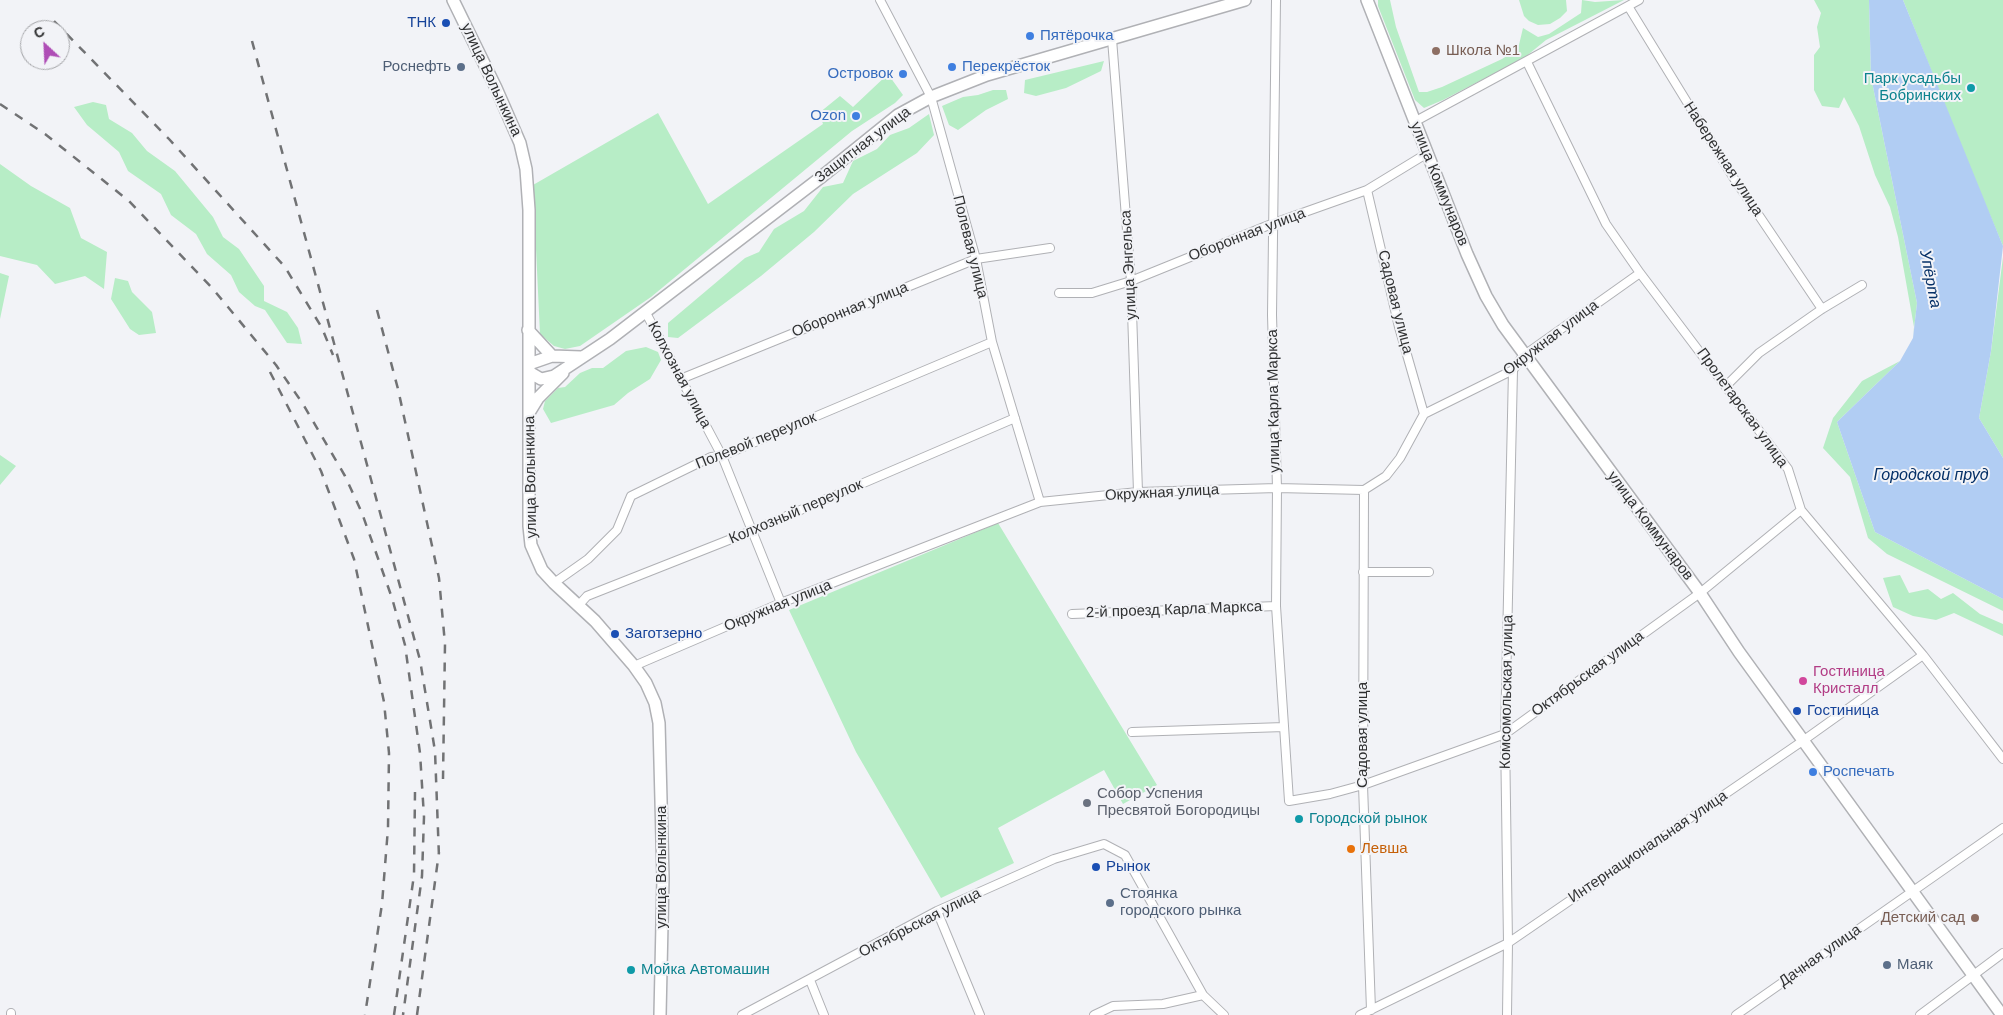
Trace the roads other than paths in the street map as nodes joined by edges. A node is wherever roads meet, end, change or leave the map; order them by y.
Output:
1 (453, 0) edge
2 (880, 0) edge
3 (1245, 0) edge
4 (1276, 0) edge
5 (1367, 0) edge
6 (1639, 0) edge
7 (1628, 6) junction
8 (1112, 39) junction
9 (1527, 62) junction
10 (931, 97) junction
11 (1414, 122) junction
12 (1426, 154) junction
13 (1367, 190) junction
14 (1274, 224) junction
15 (1050, 248) dead end
16 (976, 259) junction
17 (1640, 273) junction
18 (1131, 281) junction
19 (1862, 285) dead end
20 (1059, 293) dead end
21 (1822, 309) junction
22 (646, 313) junction
23 (528, 330) junction
24 (992, 342) junction
25 (552, 356) junction
26 (1523, 356) junction
27 (581, 357) junction
28 (529, 368) junction
29 (1514, 370) junction
30 (683, 378) junction
31 (1727, 386) junction
32 (530, 411) junction
33 (1424, 414) junction
34 (1015, 418) junction
35 (722, 456) junction
36 (1277, 488) junction
37 (1364, 490) junction
38 (1138, 492) junction
39 (1040, 502) junction
40 (1801, 510) junction
41 (754, 530) junction
42 (1364, 572) junction
43 (1428, 572) dead end
44 (554, 583) junction
45 (1700, 593) junction
46 (781, 603) junction
47 (578, 606) junction
48 (1276, 606) junction
49 (1072, 614) dead end
50 (1923, 655) junction
51 (634, 666) junction
52 (1284, 727) junction
53 (1132, 732) dead end
54 (1505, 734) junction
55 (1804, 740) junction
56 (2003, 759) edge
57 (1363, 785) junction
58 (1289, 801) joint
59 (2003, 828) edge
60 (1914, 890) junction
61 (938, 911) junction
62 (1508, 943) junction
63 (2003, 953) edge
64 (1973, 975) junction
65 (810, 980) junction
66 (1203, 995) junction
67 (1371, 1010) junction
68 (660, 1015) edge
69 (742, 1015) edge
70 (824, 1015) edge
71 (980, 1015) edge
72 (1094, 1015) edge
73 (1224, 1015) edge
74 (1360, 1015) edge
75 (1507, 1015) edge
76 (1736, 1015) edge
77 (1920, 1015) edge
78 (2002, 1015) edge

1 - 23 street, улица Волынкина
2 - 10 street, Полевая улица
3 - 8 street, Защитная улица
4 - 14 street, улица Карла Маркса
5 - 11 street, улица Коммунаров
6 - 7 street
7 - 9 street
7 - 21 street, Набережная улица
8 - 10 street, Защитная улица
8 - 18 street, улица Энгельса
9 - 11 street
9 - 17 street, Пролетарская улица
10 - 16 street, Полевая улица
10 - 22 street, Защитная улица
11 - 12 street, улица Коммунаров
12 - 13 street, Оборонная улица
12 - 26 street, улица Коммунаров
13 - 14 street, Оборонная улица
13 - 33 street, Садовая улица
14 - 18 street, Оборонная улица
14 - 36 street, улица Карла Маркса
15 - 16 street, Оборонная улица
16 - 24 street, Полевая улица
16 - 30 street, Оборонная улица
17 - 26 street, Окружная улица
17 - 31 street, Пролетарская улица
18 - 20 street, Оборонная улица
18 - 38 street, улица Энгельса
19 - 21 street
21 - 31 street
22 - 27 street, Защитная улица
22 - 30 street, Колхозная улица
23 - 25 street
23 - 28 street, улица Волынкина
24 - 34 street, Полевая улица
24 - 35 street, Полевой переулок
25 - 27 street
25 - 28 street
26 - 29 street, Окружная улица
26 - 45 street, улица Коммунаров
27 - 28 street
27 - 32 street
28 - 32 street, улица Волынкина
29 - 33 street, Окружная улица
29 - 54 street, Комсомольская улица
30 - 35 street, Колхозная улица
31 - 40 street, Пролетарская улица
32 - 44 street, улица Волынкина
33 - 37 street
34 - 39 street, Полевая улица
34 - 41 street, Колхозный переулок
35 - 41 street, Колхозная улица
35 - 44 street, Полевой переулок
36 - 37 street, Окружная улица
36 - 38 street, Окружная улица
36 - 48 street, улица Карла Маркса
37 - 42 street, Садовая улица
38 - 39 street, Окружная улица
39 - 46 street, Окружная улица
40 - 45 street, Октябрьская улица
40 - 50 street, Пролетарская улица
41 - 46 street, Колхозная улица
41 - 47 street, Колхозный переулок
42 - 43 street
42 - 57 street, Садовая улица
44 - 47 street, улица Волынкина
45 - 54 street, Октябрьская улица
45 - 55 street, улица Коммунаров
46 - 51 street, Окружная улица
47 - 51 street, улица Волынкина
48 - 49 street, 2-й проезд Карла Маркса
48 - 52 street, улица Карла Маркса
50 - 55 street, Интернациональная улица
50 - 56 street, Пролетарская улица
51 - 68 street, улица Волынкина
52 - 53 street
52 - 58 street, улица Карла Маркса
54 - 57 street, Октябрьская улица
54 - 62 street, Комсомольская улица
55 - 60 street, улица Коммунаров
55 - 62 street, Интернациональная улица
57 - 58 street, Октябрьская улица
57 - 67 street, Садовая улица
59 - 60 street, Дачная улица
60 - 64 street, улица Коммунаров
60 - 76 street, Дачная улица
61 - 65 street, Октябрьская улица
61 - 66 street, Октябрьская улица
61 - 71 street
62 - 67 street, Интернациональная улица
62 - 75 street, Комсомольская улица
63 - 64 street
64 - 77 street
64 - 78 street, улица Коммунаров
65 - 69 street, Октябрьская улица
65 - 70 street
66 - 72 street
66 - 73 street
67 - 74 street, Интернациональная улица

